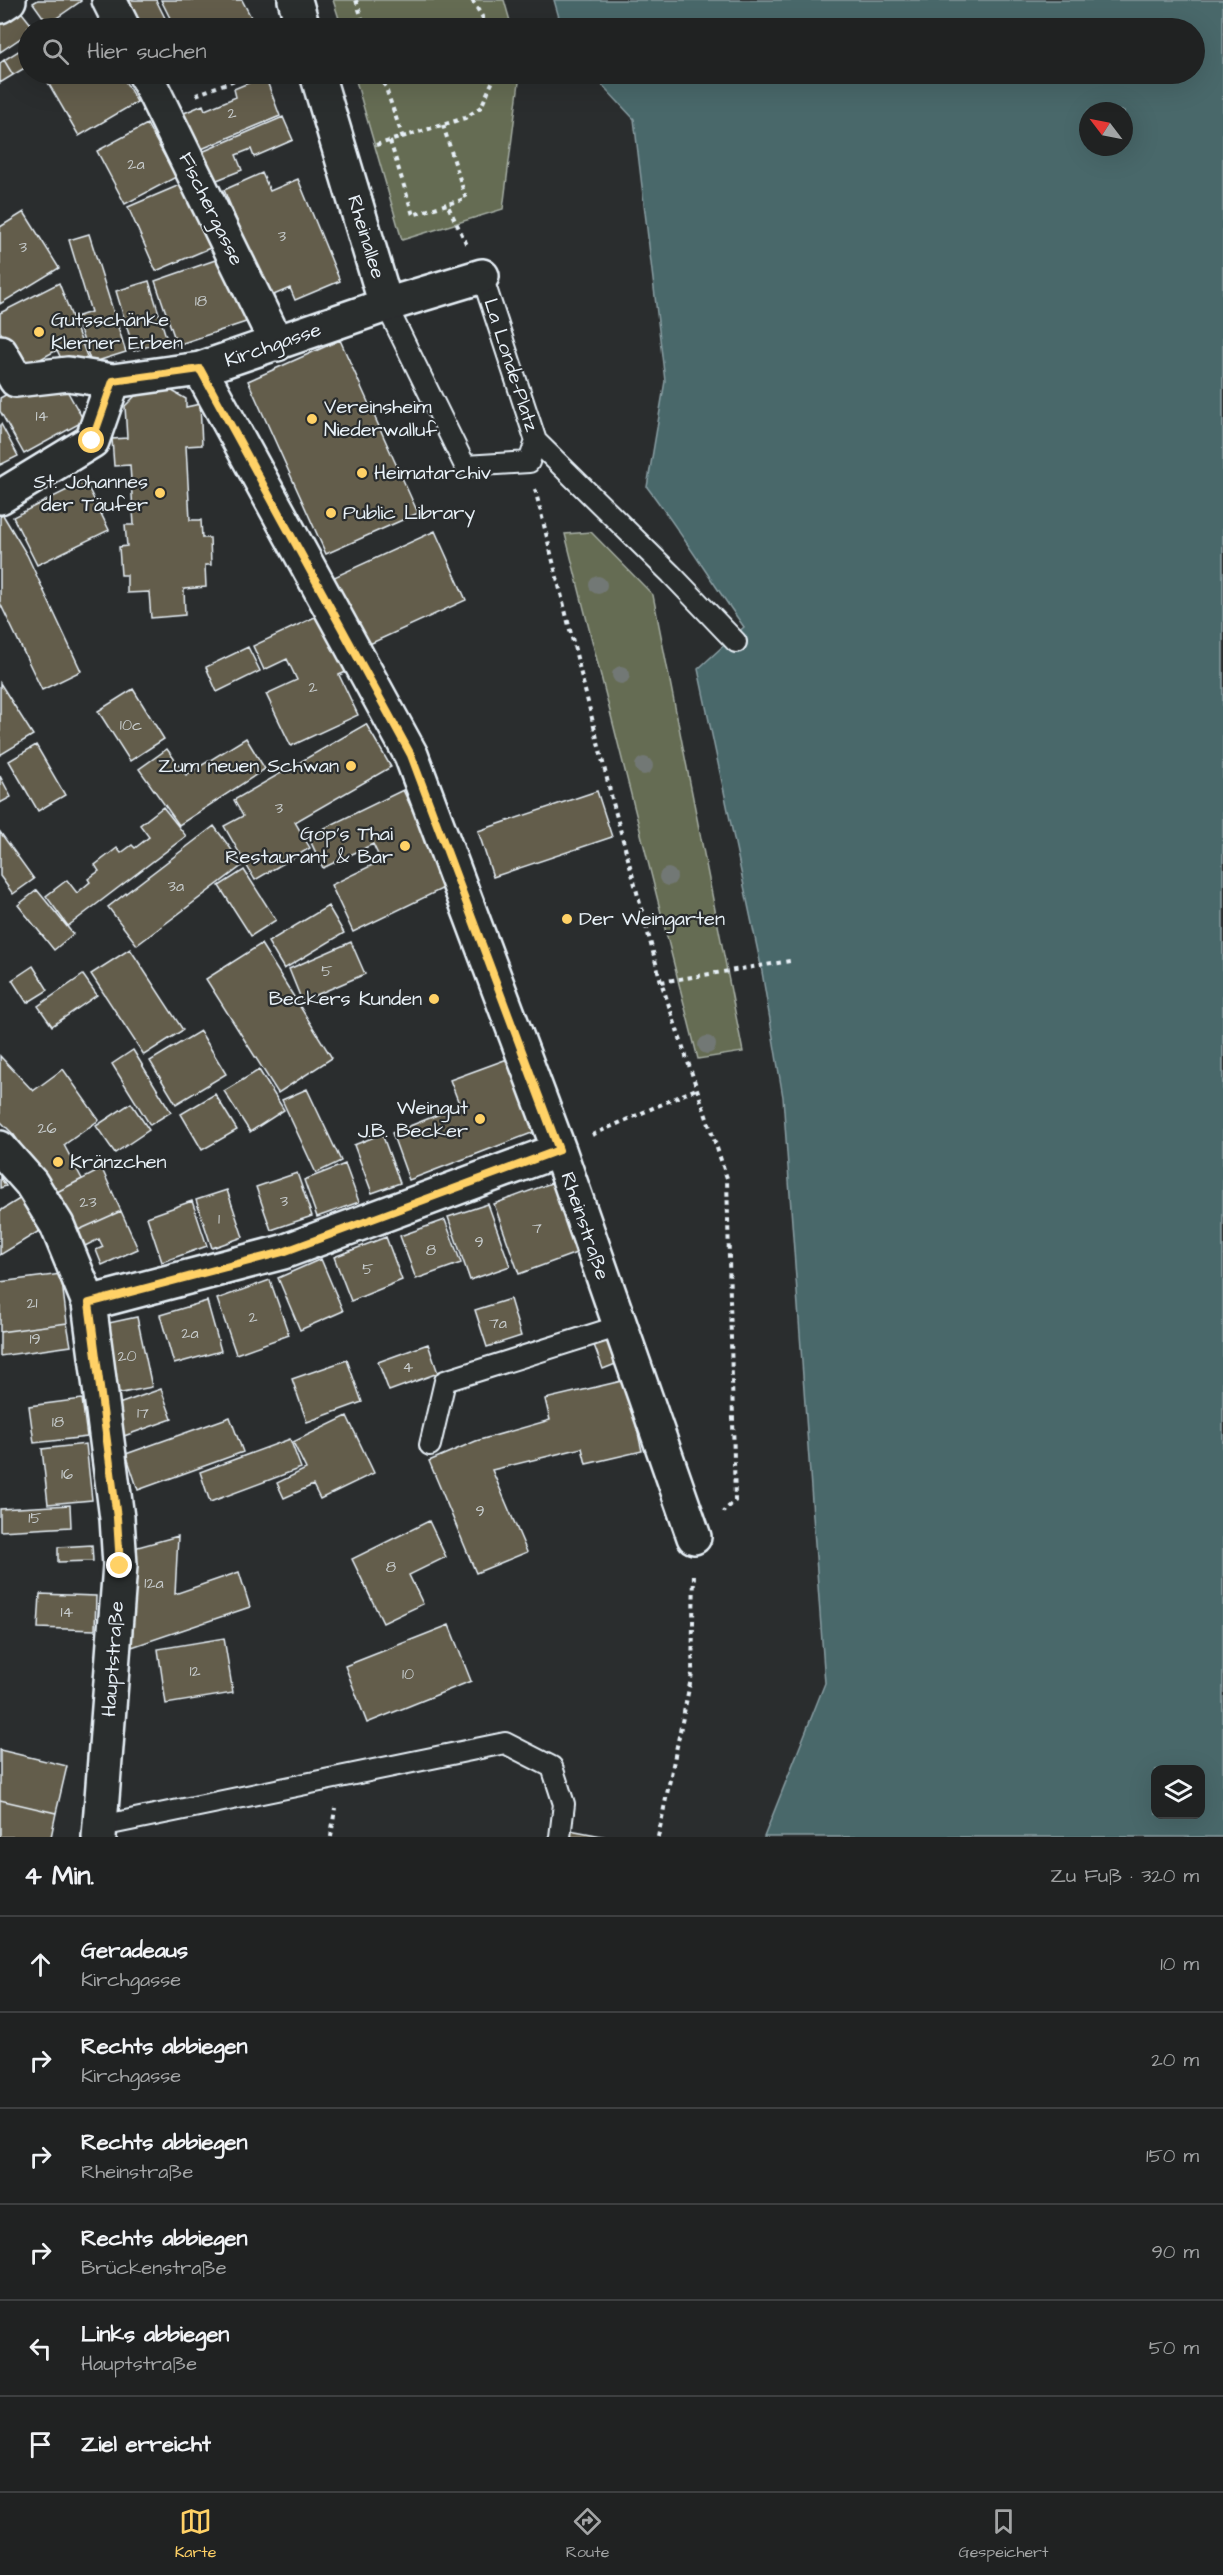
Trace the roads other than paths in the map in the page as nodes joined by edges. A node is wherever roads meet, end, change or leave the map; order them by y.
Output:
1 (9, 0) edge
2 (109, 0) edge
3 (295, 0) edge
4 (0, 6) edge
5 (118, 18) edge
6 (300, 18) edge
7 (150, 84) edge
8 (320, 84) edge
9 (482, 276) joint
10 (386, 305) junction
11 (277, 344) junction
12 (0, 352) edge
13 (200, 369) junction
14 (113, 381) junction
15 (536, 441) junction
16 (0, 497) edge
17 (736, 642) dead end
18 (0, 1148) edge
19 (559, 1150) junction
20 (89, 1303) junction
21 (620, 1326) junction
22 (430, 1445) dead end
23 (694, 1537) road end
24 (100, 1832) edge
25 (560, 1837) edge

1 - 4 street
2 - 5 street
3 - 6 street
7 - 11 street, Fischergasse
8 - 10 street, Rheinallee
9 - 10 street, Rheinallee
9 - 15 lane, La Londe-Platz
10 - 11 street, Kirchgasse
10 - 15 lane, La Londe-Platz
11 - 13 street, Kirchgasse
12 - 14 street, Kirchgasse
13 - 14 street, Kirchgasse
13 - 19 street, Rheinstraße
14 - 16 street
15 - 17 lane
18 - 20 street, Hauptstraße
19 - 20 street
19 - 21 street, Rheinstraße
20 - 24 street, Hauptstraße
21 - 22 lane
21 - 23 street, Rheinstraße
24 - 25 lane

